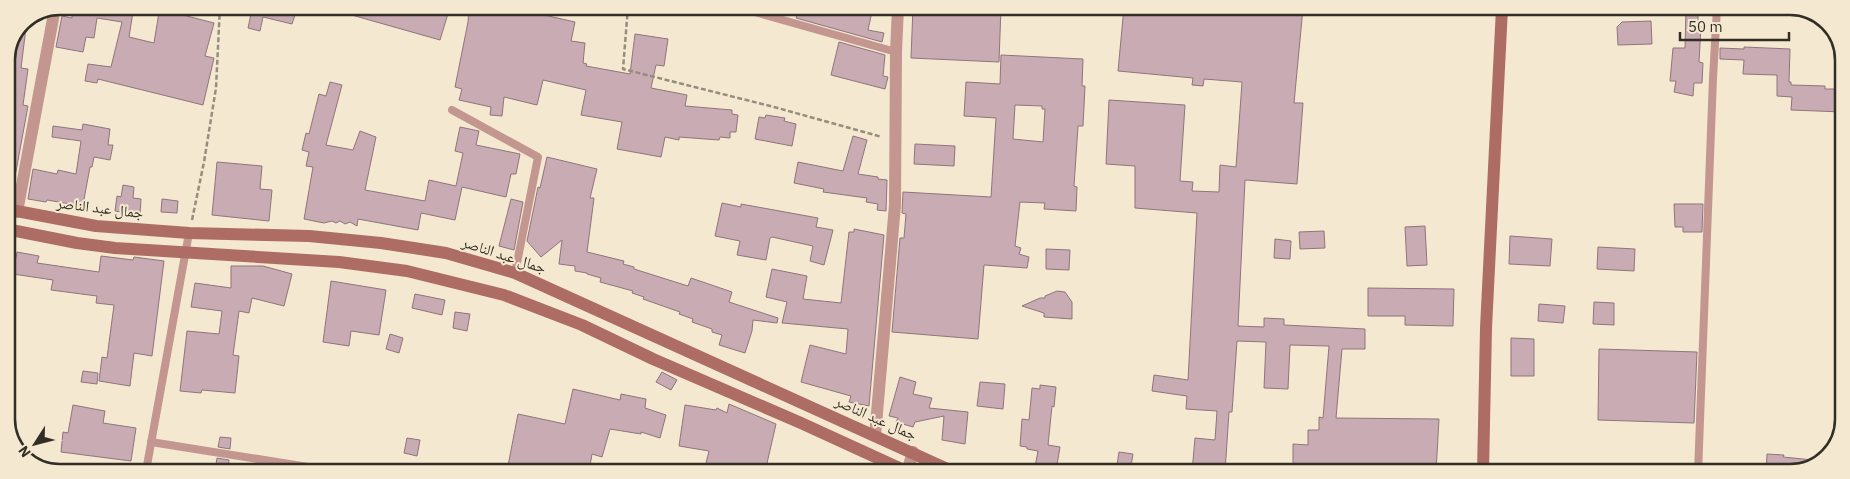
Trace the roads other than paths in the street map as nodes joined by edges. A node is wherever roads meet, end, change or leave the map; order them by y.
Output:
1 (765, 15) edge
2 (898, 15) edge
3 (1502, 15) edge
4 (1716, 15) edge
5 (53, 16) edge
6 (896, 52) junction
7 (452, 110) dead end
8 (15, 197) edge
9 (15, 212) edge
10 (15, 231) edge
11 (189, 233) junction
12 (185, 253) junction
13 (515, 273) junction
14 (874, 436) junction
15 (151, 442) junction
16 (912, 452) junction
17 (147, 464) edge
18 (289, 464) edge
19 (890, 464) edge
20 (910, 464) edge
21 (937, 464) edge
22 (1482, 464) edge
23 (1698, 464) edge

1 - 6 lane
2 - 6 street
3 - 22 main road
4 - 23 lane
5 - 8 street
6 - 14 street
7 - 13 lane
9 - 11 main road, جمال عبد الناصر
10 - 12 main road
11 - 12 lane
11 - 13 main road, جمال عبد الناصر
12 - 15 lane
12 - 19 main road
13 - 14 main road, جمال عبد الناصر
14 - 16 main road, جمال عبد الناصر
15 - 17 lane
15 - 18 lane
16 - 20 street
16 - 21 main road, جمال عبد الناصر

